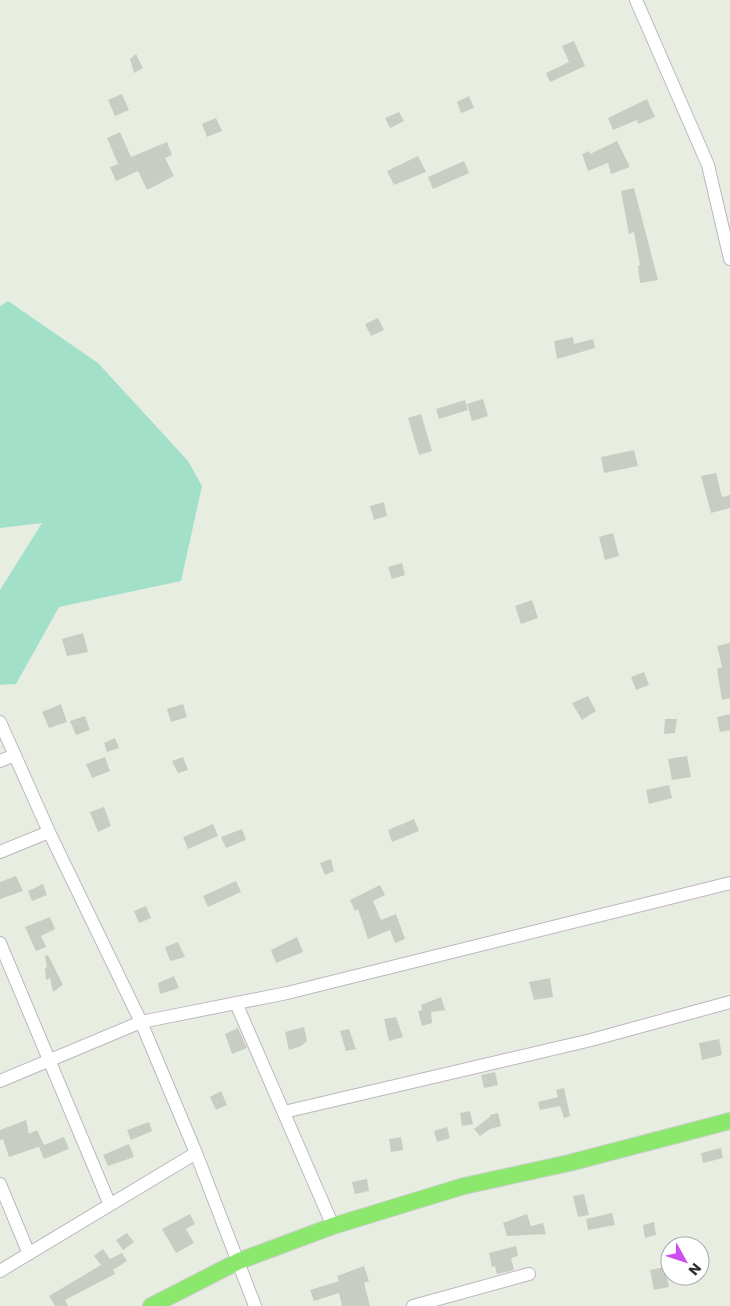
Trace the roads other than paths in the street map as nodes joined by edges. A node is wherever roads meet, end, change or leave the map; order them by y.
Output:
1 (636, 0) edge
2 (730, 259) edge
3 (0, 722) edge
4 (15, 755) junction
5 (0, 761) edge
6 (49, 832) junction
7 (0, 852) edge
8 (730, 883) edge
9 (0, 943) edge
10 (730, 1002) edge
11 (236, 1003) junction
12 (141, 1022) junction
13 (49, 1061) junction
14 (0, 1081) edge
15 (284, 1112) junction
16 (730, 1121) edge
17 (196, 1153) junction
18 (0, 1184) edge
19 (110, 1205) junction
20 (333, 1226) junction
21 (28, 1254) junction
22 (239, 1261) junction
23 (0, 1271) edge
24 (529, 1274) dead end
25 (151, 1306) edge
26 (256, 1306) edge
27 (413, 1306) edge

1 - 2 street
3 - 4 street
4 - 5 street
4 - 6 street
6 - 7 street
6 - 12 street
8 - 11 street
9 - 13 street
10 - 15 street
11 - 12 street
11 - 15 street
12 - 13 street
12 - 17 street
13 - 14 street
13 - 19 street
15 - 20 street
16 - 20 main road
17 - 19 street
17 - 22 street
18 - 21 street
19 - 21 street
20 - 22 main road
21 - 23 street
22 - 25 main road
22 - 26 street
24 - 27 street

